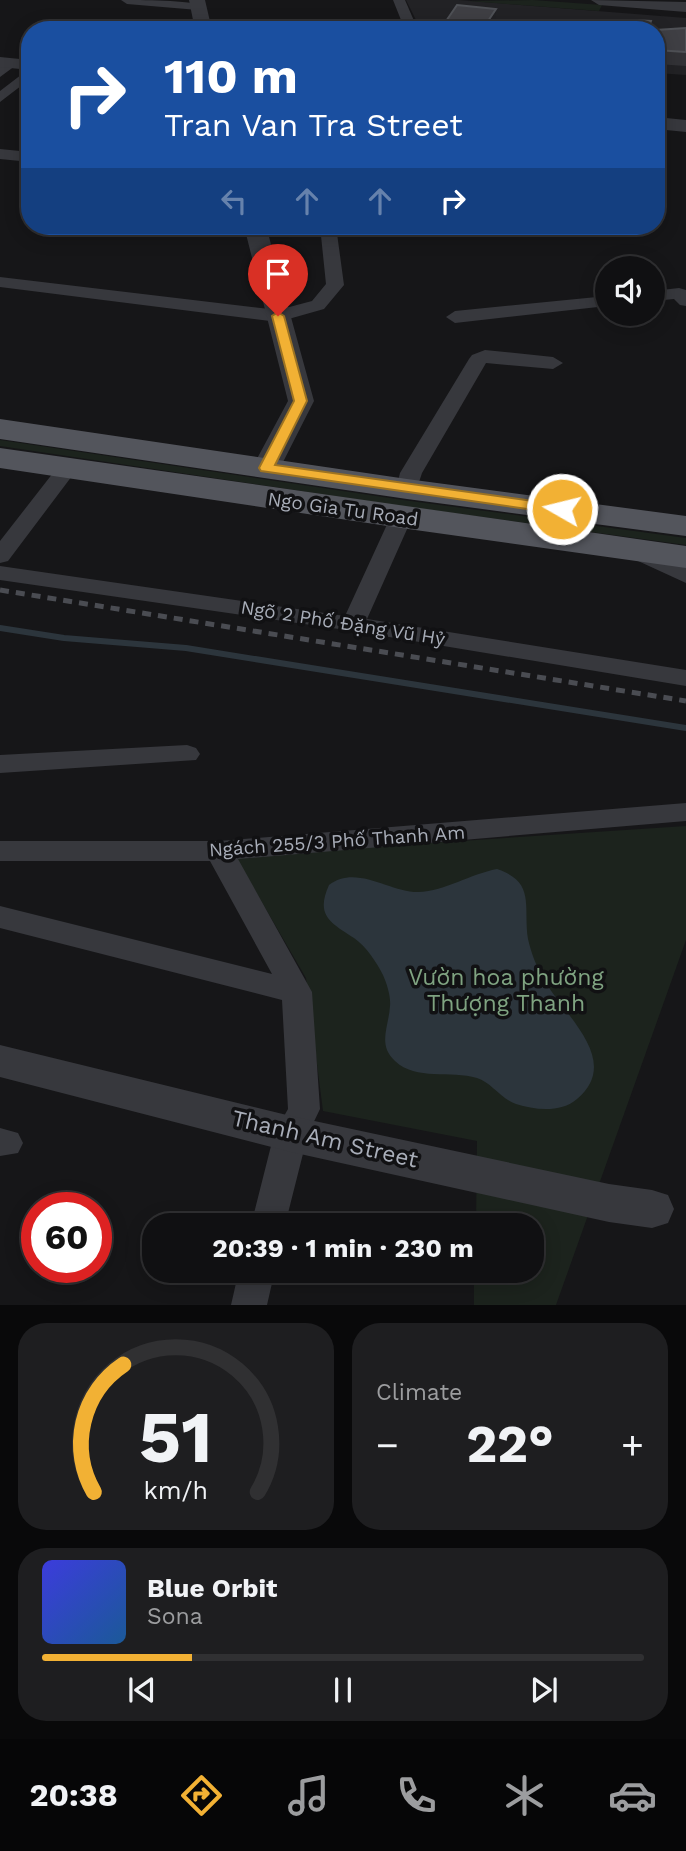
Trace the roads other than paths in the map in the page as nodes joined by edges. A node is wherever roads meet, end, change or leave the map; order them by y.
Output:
1 (127, 0) edge
2 (398, 0) edge
3 (599, 0) edge
4 (666, 0) edge
5 (686, 2) edge
6 (197, 3) edge
7 (686, 7) edge
8 (202, 21) edge
9 (408, 21) edge
10 (21, 80) edge
11 (0, 98) edge
12 (665, 124) edge
13 (686, 126) edge
14 (0, 154) edge
15 (21, 156) edge
16 (257, 235) edge
17 (329, 235) edge
18 (0, 282) edge
19 (665, 295) edge
20 (0, 298) edge
21 (686, 300) edge
22 (595, 302) edge
23 (455, 317) dead end
24 (280, 324) junction
25 (553, 363) dead end
26 (0, 429) edge
27 (0, 458) edge
28 (67, 468) junction
29 (266, 468) junction
30 (404, 503) junction
31 (686, 526) edge
32 (633, 550) junction
33 (0, 556) edge
34 (686, 557) edge
35 (0, 573) edge
36 (686, 576) edge
37 (353, 624) junction
38 (686, 678) edge
39 (187, 754) dead end
40 (0, 764) edge
41 (680, 813) edge
42 (219, 850) junction
43 (0, 851) edge
44 (0, 917) edge
45 (298, 992) junction
46 (0, 1061) edge
47 (291, 1134) junction
48 (652, 1209) dead end
49 (271, 1213) edge
50 (254, 1283) edge
51 (249, 1305) edge

1 - 6 street
2 - 9 street
3 - 7 street
4 - 5 street
6 - 8 street
10 - 11 street
12 - 13 street
14 - 15 street
16 - 24 street
17 - 24 street
18 - 24 street
19 - 21 street
20 - 24 street
22 - 23 street
24 - 29 street
25 - 30 street
26 - 29 main road, Ngo Gia Tu Road
27 - 28 main road, Ngo Gia Tu Road
28 - 30 main road, Ngo Gia Tu Road
28 - 33 street
29 - 30 main road, Ngo Gia Tu Road
30 - 31 main road, Ngo Gia Tu Road
30 - 32 main road, Ngo Gia Tu Road
30 - 37 street
32 - 34 main road, Ngo Gia Tu Road
32 - 36 street
35 - 37 street, Ngõ 2 Phố Đặng Vũ Hỷ
37 - 38 street, Ngõ 2 Phố Đặng Vũ Hỷ
39 - 40 street
41 - 42 street, Ngách 255/3 Phố Thanh Am
42 - 43 street, Ngách 255/3 Phố Thanh Am
42 - 45 street
44 - 45 street
45 - 47 street
46 - 47 street, Thanh Am Street
47 - 48 street, Thanh Am Street
47 - 49 street
50 - 51 street

